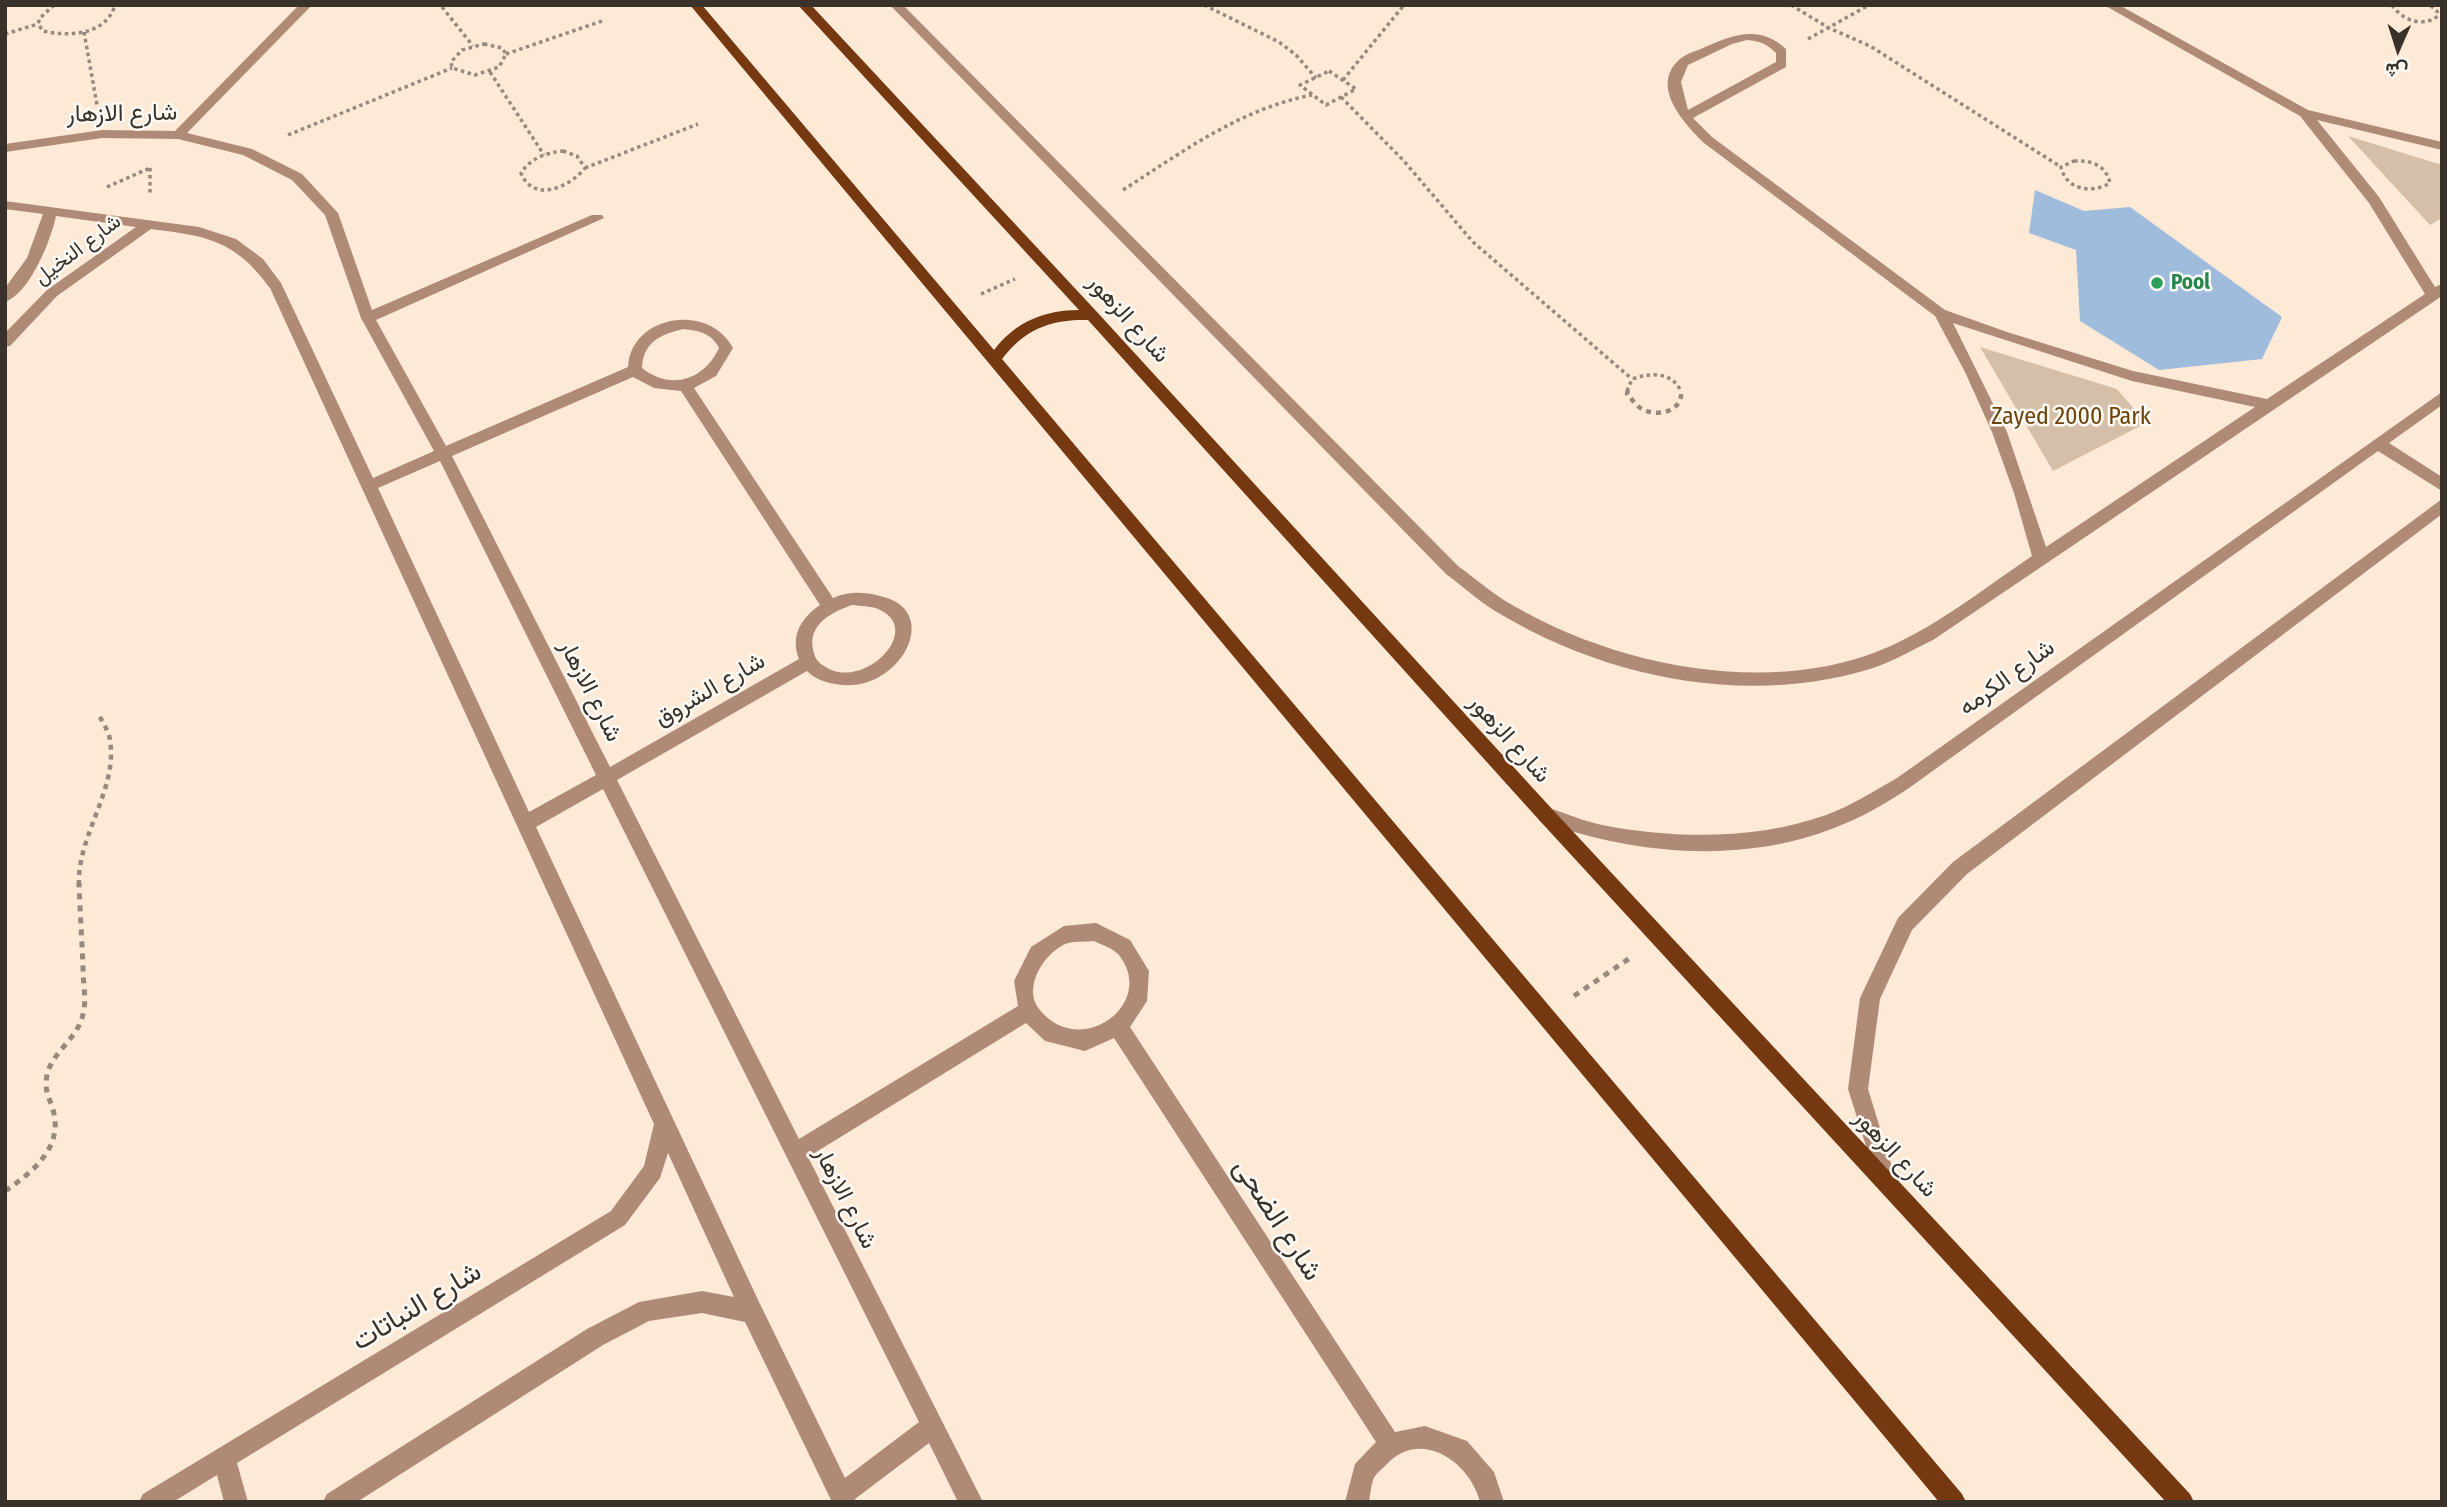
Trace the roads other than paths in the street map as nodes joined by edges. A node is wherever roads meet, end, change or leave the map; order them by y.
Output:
1 (306, 5) edge
2 (696, 5) edge
3 (804, 5) edge
4 (896, 5) edge
5 (2110, 5) edge
6 (2304, 113) junction
7 (1685, 117) junction
8 (178, 135) junction
9 (2442, 146) edge
10 (5, 148) edge
11 (5, 205) edge
12 (50, 212) junction
13 (597, 218) dead end
14 (149, 225) junction
15 (2437, 292) edge
16 (5, 297) edge
17 (1940, 313) junction
18 (1092, 315) junction
19 (368, 318) junction
20 (5, 342) edge
21 (993, 361) junction
22 (635, 370) junction
23 (685, 385) junction
24 (2442, 397) edge
25 (2269, 405) junction
26 (2377, 443) junction
27 (443, 453) junction
28 (2442, 485) edge
29 (368, 486) junction
30 (2442, 505) edge
31 (2041, 559) junction
32 (829, 605) junction
33 (808, 662) junction
34 (607, 778) junction
35 (1546, 816) junction
36 (527, 823) junction
37 (1028, 1011) junction
38 (1118, 1027) junction
39 (666, 1121) junction
40 (796, 1153) junction
41 (1886, 1181) junction
42 (752, 1312) junction
43 (933, 1426) junction
44 (1390, 1444) junction
45 (224, 1458) junction
46 (842, 1498) edge
47 (151, 1502) edge
48 (236, 1502) edge
49 (335, 1502) edge
50 (971, 1502) edge
51 (1357, 1502) edge
52 (1492, 1502) edge
53 (1954, 1502) edge
54 (2182, 1502) edge

1 - 8 street
2 - 21 main road
3 - 18 main road, شارع الزهور
4 - 31 street
5 - 6 street
6 - 9 street
6 - 15 street
7 - 7 street
7 - 17 street
8 - 10 street, شارع الازهار
8 - 19 street, شارع الازهار
11 - 12 street
12 - 14 street
12 - 16 street, شارع النخيل
13 - 19 street
14 - 20 street, شارع النخيل
14 - 29 street
15 - 25 street
17 - 25 street
17 - 31 street
18 - 21 main road
18 - 35 main road, شارع الزهور
19 - 27 street, شارع الازهار
21 - 53 main road
22 - 23 street
22 - 23 street
22 - 27 street
23 - 32 street
24 - 26 street, شارع الكرمه
25 - 31 street
26 - 28 street
26 - 35 street, شارع الكرمه
27 - 29 street
27 - 34 street, شارع الازهار
29 - 36 street
30 - 41 street
32 - 33 street
32 - 33 street
33 - 34 street, شارع الشروق
34 - 36 street, شارع الشروق
34 - 40 street, شارع الازهار
35 - 41 main road, شارع الزهور
36 - 39 street
37 - 38 street
37 - 38 street
37 - 40 street
38 - 44 street, شارع الضحى
39 - 42 street
39 - 45 street, شارع النباتات
40 - 43 street, شارع الازهار
41 - 54 main road, شارع الزهور
42 - 46 street
42 - 49 street
43 - 46 street
43 - 50 street, شارع الازهار
44 - 51 street
44 - 52 street
45 - 47 street, شارع النباتات
45 - 48 street

